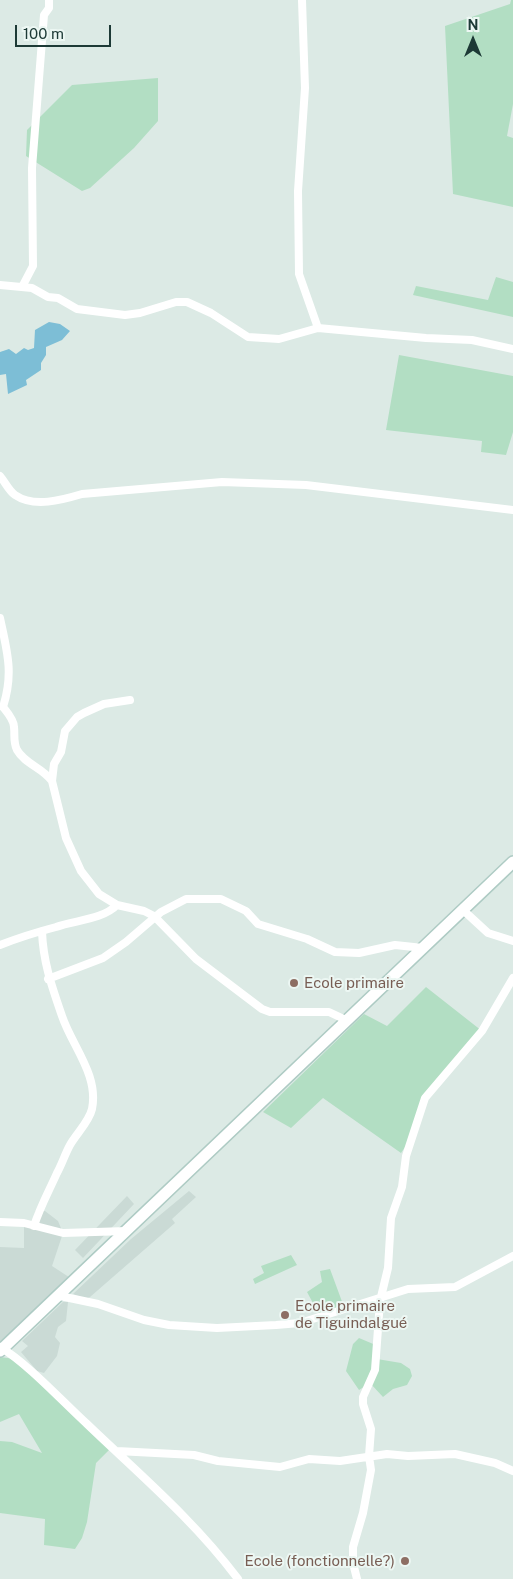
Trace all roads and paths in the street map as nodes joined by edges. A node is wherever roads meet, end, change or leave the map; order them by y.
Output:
1 (49, 0) edge
2 (302, 0) edge
3 (0, 285) edge
4 (22, 287) junction
5 (318, 328) junction
6 (513, 349) edge
7 (0, 476) edge
8 (0, 481) edge
9 (513, 510) edge
10 (0, 618) edge
11 (130, 700) dead end
12 (3, 707) junction
13 (0, 715) edge
14 (52, 782) junction
15 (513, 862) edge
16 (117, 905) junction
17 (463, 910) junction
18 (154, 916) junction
19 (42, 931) junction
20 (513, 941) edge
21 (0, 945) edge
22 (422, 948) junction
23 (513, 978) edge
24 (48, 979) junction
25 (346, 1020) junction
26 (0, 1222) edge
27 (34, 1226) junction
28 (128, 1230) junction
29 (513, 1256) edge
30 (60, 1296) junction
31 (381, 1297) junction
32 (1, 1349) edge
33 (116, 1451) junction
34 (369, 1456) junction
35 (513, 1471) edge
36 (238, 1579) edge
37 (357, 1579) edge

1 - 4 street
2 - 5 street
3 - 4 street
4 - 5 street
5 - 6 street
7 - 8 street
7 - 9 street
10 - 12 street
11 - 14 street
12 - 13 street
12 - 14 street
14 - 16 street
15 - 17 street
16 - 18 street
16 - 19 street
17 - 20 street
17 - 22 street
18 - 22 street
18 - 24 street
18 - 25 street
19 - 21 street
19 - 24 street
22 - 25 street
23 - 31 street
24 - 27 street
25 - 28 street
26 - 27 street
27 - 28 street
28 - 30 street
29 - 31 street
30 - 31 street
30 - 32 street
31 - 34 street
32 - 33 street
33 - 34 street
33 - 36 street
34 - 35 street
34 - 37 street

